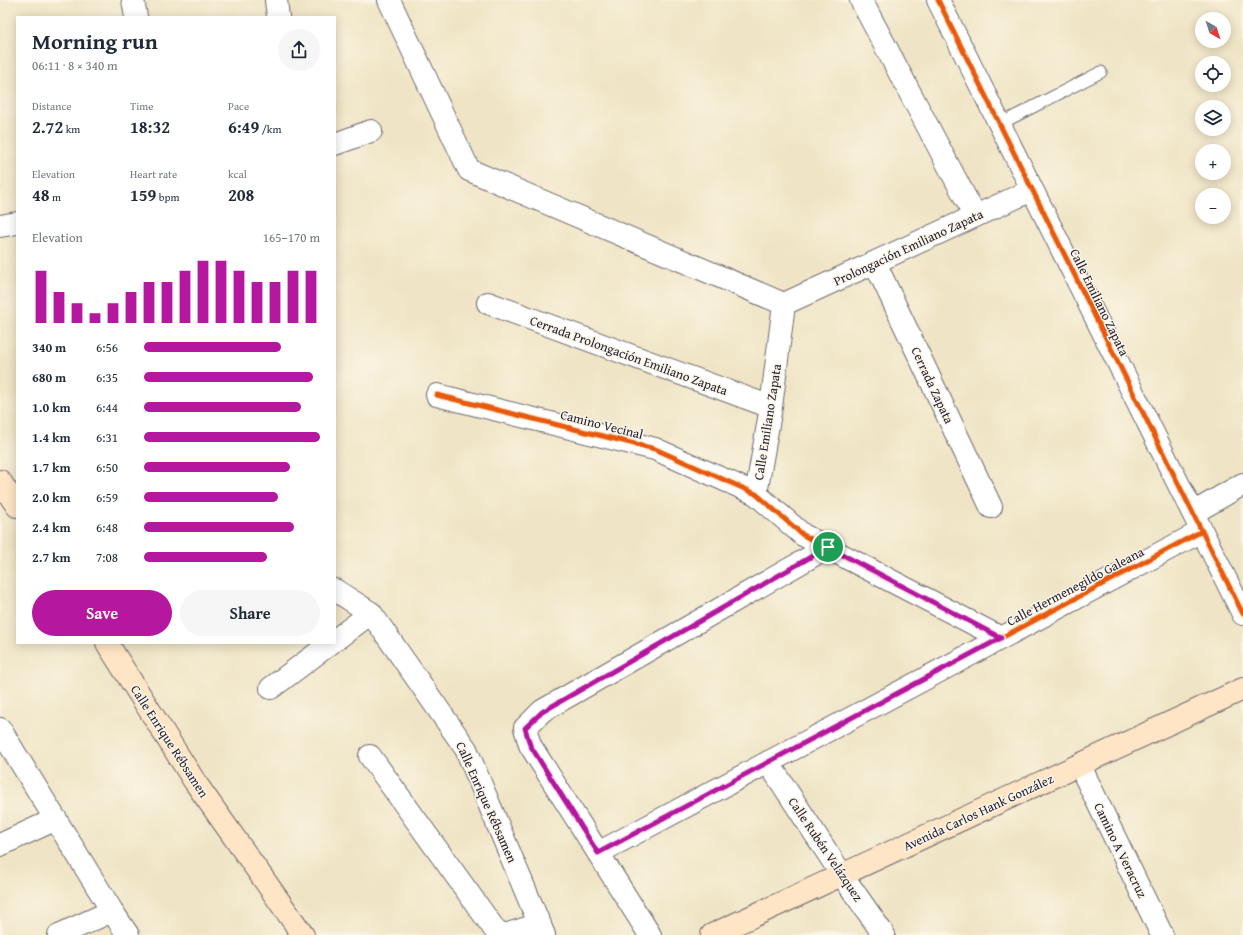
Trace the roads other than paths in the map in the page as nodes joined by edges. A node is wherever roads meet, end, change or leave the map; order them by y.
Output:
1 (133, 0) edge
2 (276, 0) edge
3 (389, 0) edge
4 (861, 0) edge
5 (938, 0) edge
6 (136, 16) edge
7 (278, 16) edge
8 (1101, 72) dead end
9 (1000, 124) junction
10 (371, 132) dead end
11 (336, 144) edge
12 (1032, 190) junction
13 (975, 216) junction
14 (16, 223) edge
15 (0, 226) edge
16 (875, 263) junction
17 (488, 303) dead end
18 (784, 304) junction
19 (437, 395) dead end
20 (771, 407) junction
21 (0, 481) edge
22 (1243, 484) edge
23 (756, 494) junction
24 (16, 505) edge
25 (991, 507) dead end
26 (1197, 522) junction
27 (828, 547) junction
28 (336, 591) edge
29 (371, 614) junction
30 (1243, 614) edge
31 (1001, 638) junction
32 (336, 639) edge
33 (108, 644) edge
34 (330, 644) edge
35 (271, 688) dead end
36 (1243, 690) edge
37 (1, 732) edge
38 (370, 756) dead end
39 (768, 762) junction
40 (1080, 766) junction
41 (56, 819) junction
42 (0, 845) edge
43 (598, 853) junction
44 (842, 875) junction
45 (112, 911) junction
46 (542, 929) edge
47 (1158, 933) edge
48 (59, 935) edge
49 (128, 935) edge
50 (303, 935) edge
51 (505, 935) edge
52 (650, 935) edge
53 (712, 935) edge
54 (884, 935) edge

1 - 6 street
2 - 7 street
3 - 18 street
4 - 13 street
5 - 9 street, Calle Emiliano Zapata
8 - 9 lane
9 - 12 street, Calle Emiliano Zapata
10 - 11 street
12 - 13 street, Prolongación Emiliano Zapata
12 - 26 street, Calle Emiliano Zapata
13 - 16 street, Prolongación Emiliano Zapata
14 - 15 street
16 - 18 street, Prolongación Emiliano Zapata
16 - 25 street, Cerrada Zapata
17 - 20 street, Cerrada Prolongación Emiliano Zapata
18 - 20 street, Calle Emiliano Zapata
19 - 23 street, Camino Vecinal
20 - 23 street, Calle Emiliano Zapata
21 - 24 main road
22 - 26 street, Calle Hermenegildo Galeana
23 - 27 street, Calle Emiliano Zapata
26 - 30 street, Calle Emiliano Zapata
26 - 31 street, Calle Hermenegildo Galeana
27 - 31 street, Calle Emiliano Zapata
27 - 43 street
28 - 29 street, Calle Enrique Rébsamen
29 - 32 street
29 - 46 street, Calle Enrique Rébsamen
31 - 39 street, Calle Hermenegildo Galeana
33 - 50 main road, Calle Enrique Rébsamen
34 - 35 street
36 - 40 main road, Avenida Carlos Hank González
37 - 41 street
38 - 51 street
39 - 43 street, Calle Hermenegildo Galeana
39 - 44 street, Calle Rubén Velázquez
40 - 44 main road, Avenida Carlos Hank González
40 - 47 street, Camino A Veracruz
41 - 42 street
41 - 45 street
43 - 52 street
44 - 53 main road, Avenida Carlos Hank González
44 - 54 street, Calle Rubén Velázquez
45 - 48 street
45 - 49 street
46 - 51 street

